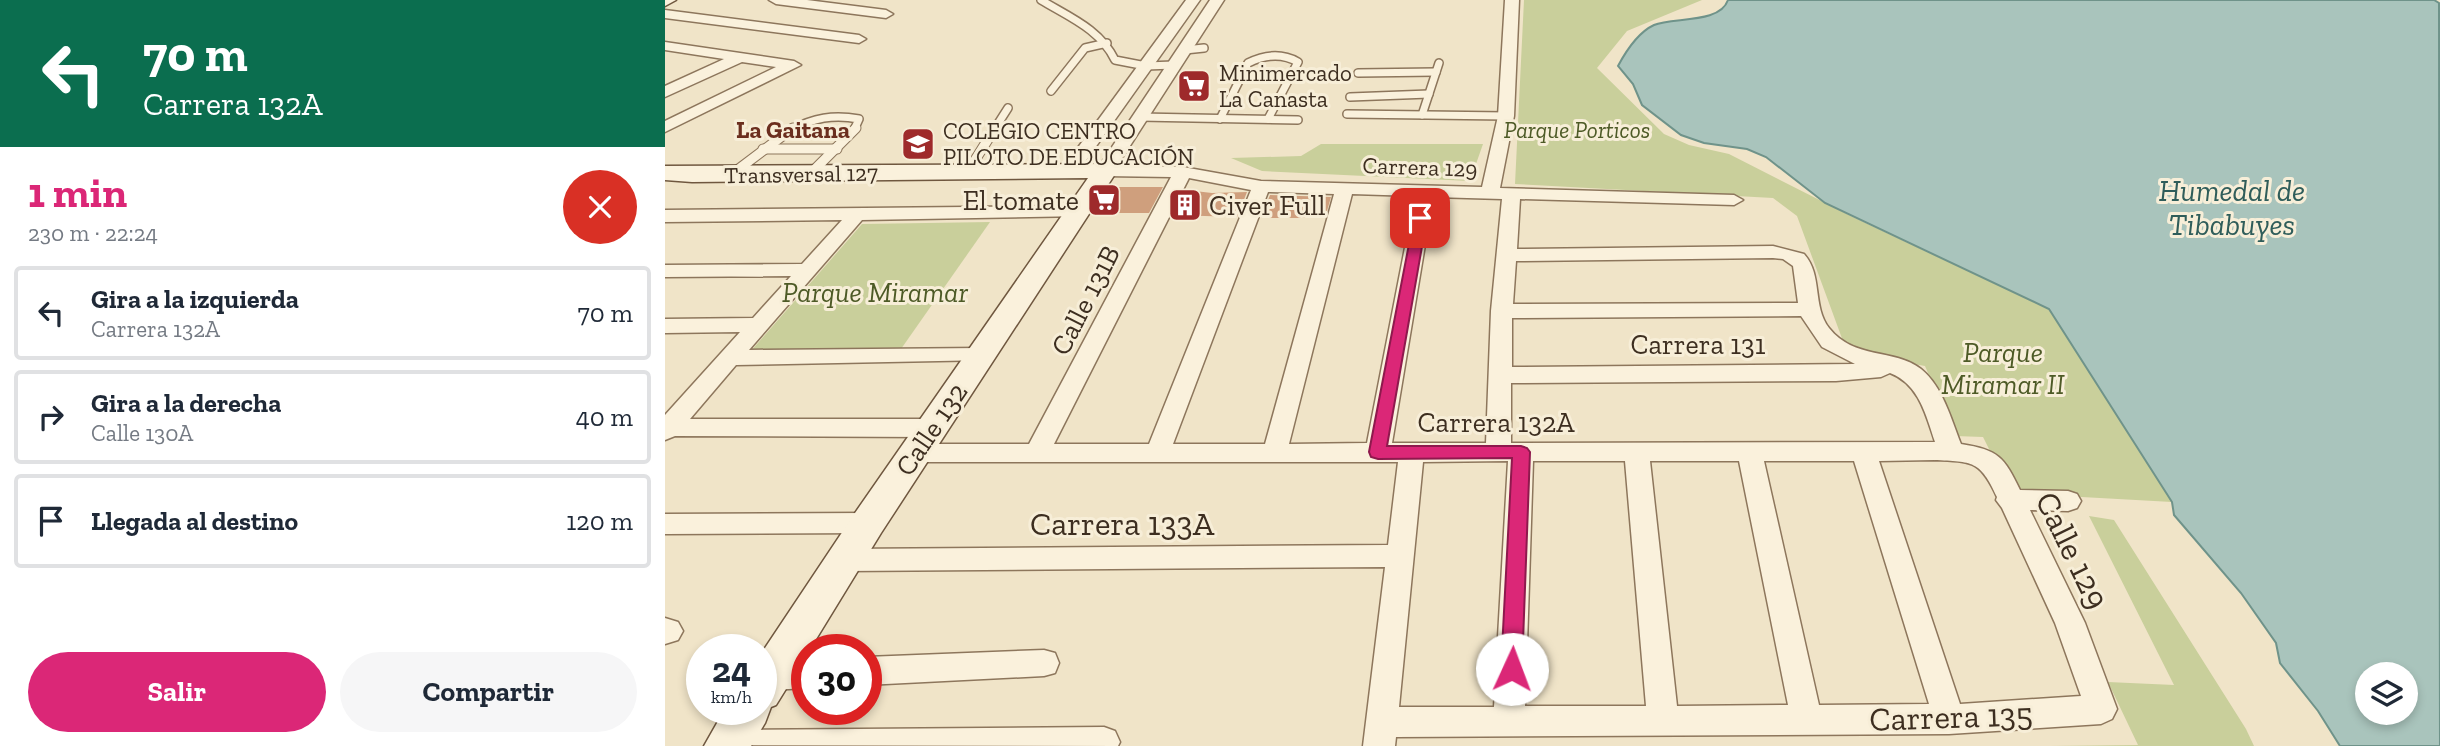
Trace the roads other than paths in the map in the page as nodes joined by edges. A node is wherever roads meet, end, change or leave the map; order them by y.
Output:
1 (775, 0) edge
2 (1041, 0) edge
3 (1193, 0) edge
4 (1217, 0) edge
5 (1512, 0) edge
6 (665, 14) edge
7 (886, 14) dead end
8 (859, 39) dead end
9 (1107, 43) junction
10 (665, 46) edge
11 (1203, 48) dead end
12 (689, 49) junction
13 (1185, 50) junction
14 (740, 57) junction
15 (665, 60) edge
16 (1174, 65) junction
17 (1146, 66) junction
18 (1358, 73) dead end
19 (1051, 91) dead end
20 (665, 92) edge
21 (1429, 94) junction
22 (1350, 97) dead end
23 (1008, 108) dead end
24 (1347, 114) dead end
25 (1422, 115) junction
26 (1506, 116) junction
27 (1140, 117) junction
28 (1220, 119) junction
29 (1268, 120) junction
30 (1298, 120) dead end
31 (665, 127) edge
32 (763, 149) junction
33 (837, 149) junction
34 (1105, 171) junction
35 (1069, 172) junction
36 (1183, 172) junction
37 (665, 173) edge
38 (967, 173) junction
39 (810, 174) junction
40 (730, 175) junction
41 (1261, 186) junction
42 (1344, 189) junction
43 (1425, 192) junction
44 (1501, 194) junction
45 (1734, 200) dead end
46 (1077, 212) junction
47 (857, 214) junction
48 (665, 216) edge
49 (1507, 255) junction
50 (808, 270) junction
51 (665, 271) edge
52 (1809, 309) junction
53 (1502, 311) junction
54 (759, 325) junction
55 (665, 326) edge
56 (981, 355) junction
57 (730, 358) junction
58 (1895, 366) junction
59 (1500, 375) junction
60 (667, 429) edge
61 (923, 441) junction
62 (1158, 451) junction
63 (1275, 452) junction
64 (1378, 452) junction
65 (1412, 452) junction
66 (1510, 452) junction
67 (1637, 452) junction
68 (1750, 452) junction
69 (1864, 452) junction
70 (1037, 453) junction
71 (1952, 453) junction
72 (2010, 500) junction
73 (2068, 501) dead end
74 (868, 523) junction
75 (665, 524) edge
76 (1400, 556) junction
77 (844, 560) junction
78 (1044, 663) dead end
79 (777, 667) edge
80 (882, 670) edge
81 (2101, 709) joint
82 (1949, 719) junction
83 (1807, 721) junction
84 (1663, 722) junction
85 (1509, 723) junction
86 (740, 725) edge
87 (1380, 734) edge
88 (1104, 741) dead end
89 (727, 746) edge

1 - 7 street
2 - 9 lane
3 - 17 street
4 - 13 street
5 - 26 street
6 - 8 street
9 - 17 lane
9 - 19 lane
10 - 12 street
11 - 13 lane
12 - 14 street
12 - 15 street
13 - 16 street
14 - 20 street
14 - 31 street
16 - 17 lane
16 - 27 street
17 - 35 street
18 - 21 lane
21 - 22 lane
21 - 25 lane
23 - 38 lane
24 - 25 lane
25 - 26 lane
26 - 44 street
27 - 28 lane
27 - 34 street
28 - 29 lane
28 - 29 lane
29 - 30 lane
32 - 33 lane
32 - 33 lane
32 - 40 lane
33 - 39 lane
34 - 35 street, Transversal 127
34 - 36 street, Carrera 129
34 - 46 street, Calle 132
35 - 38 street, Transversal 127
36 - 41 street, Carrera 129
36 - 70 street, Calle 131B
37 - 40 street, Transversal 127
38 - 39 street, Transversal 127
39 - 40 street, Transversal 127
41 - 42 street, Carrera 129
41 - 62 street
42 - 43 street, Carrera 129
42 - 63 street
43 - 44 street, Carrera 129
43 - 64 street
44 - 45 street, Carrera 129
44 - 49 street
46 - 47 street
46 - 56 street, Calle 132
47 - 48 street
47 - 50 street
49 - 52 street
49 - 53 street
50 - 51 street
50 - 54 street
52 - 53 street
52 - 58 street
53 - 59 street
54 - 55 street
54 - 57 street
56 - 57 street
56 - 61 street, Calle 132
57 - 60 street
58 - 59 street, Carrera 131
58 - 71 street
59 - 66 street
60 - 61 street, Carrera 132A
61 - 70 street, Carrera 132A
61 - 74 street, Calle 132
62 - 63 street, Carrera 132A
62 - 70 street, Carrera 132A
63 - 64 street, Carrera 132A
64 - 65 street, Carrera 132A
65 - 66 street, Carrera 132A
65 - 76 street
66 - 67 street, Carrera 132A
66 - 85 street
67 - 68 street, Carrera 132A
67 - 84 street
68 - 69 street, Carrera 132A
68 - 83 street
69 - 71 street, Carrera 132A
69 - 82 street
71 - 72 street, Calle 129
72 - 73 street
72 - 81 street, Calle 129
74 - 75 street
74 - 77 street, Calle 132
76 - 77 street, Carrera 133A
76 - 87 street
77 - 79 street, Calle 132
78 - 80 street
81 - 82 street, Carrera 135
82 - 83 street, Carrera 135
83 - 84 street, Carrera 135
84 - 85 street, Carrera 135
85 - 87 street, Carrera 135
86 - 89 street, Calle 132
88 - 89 street

